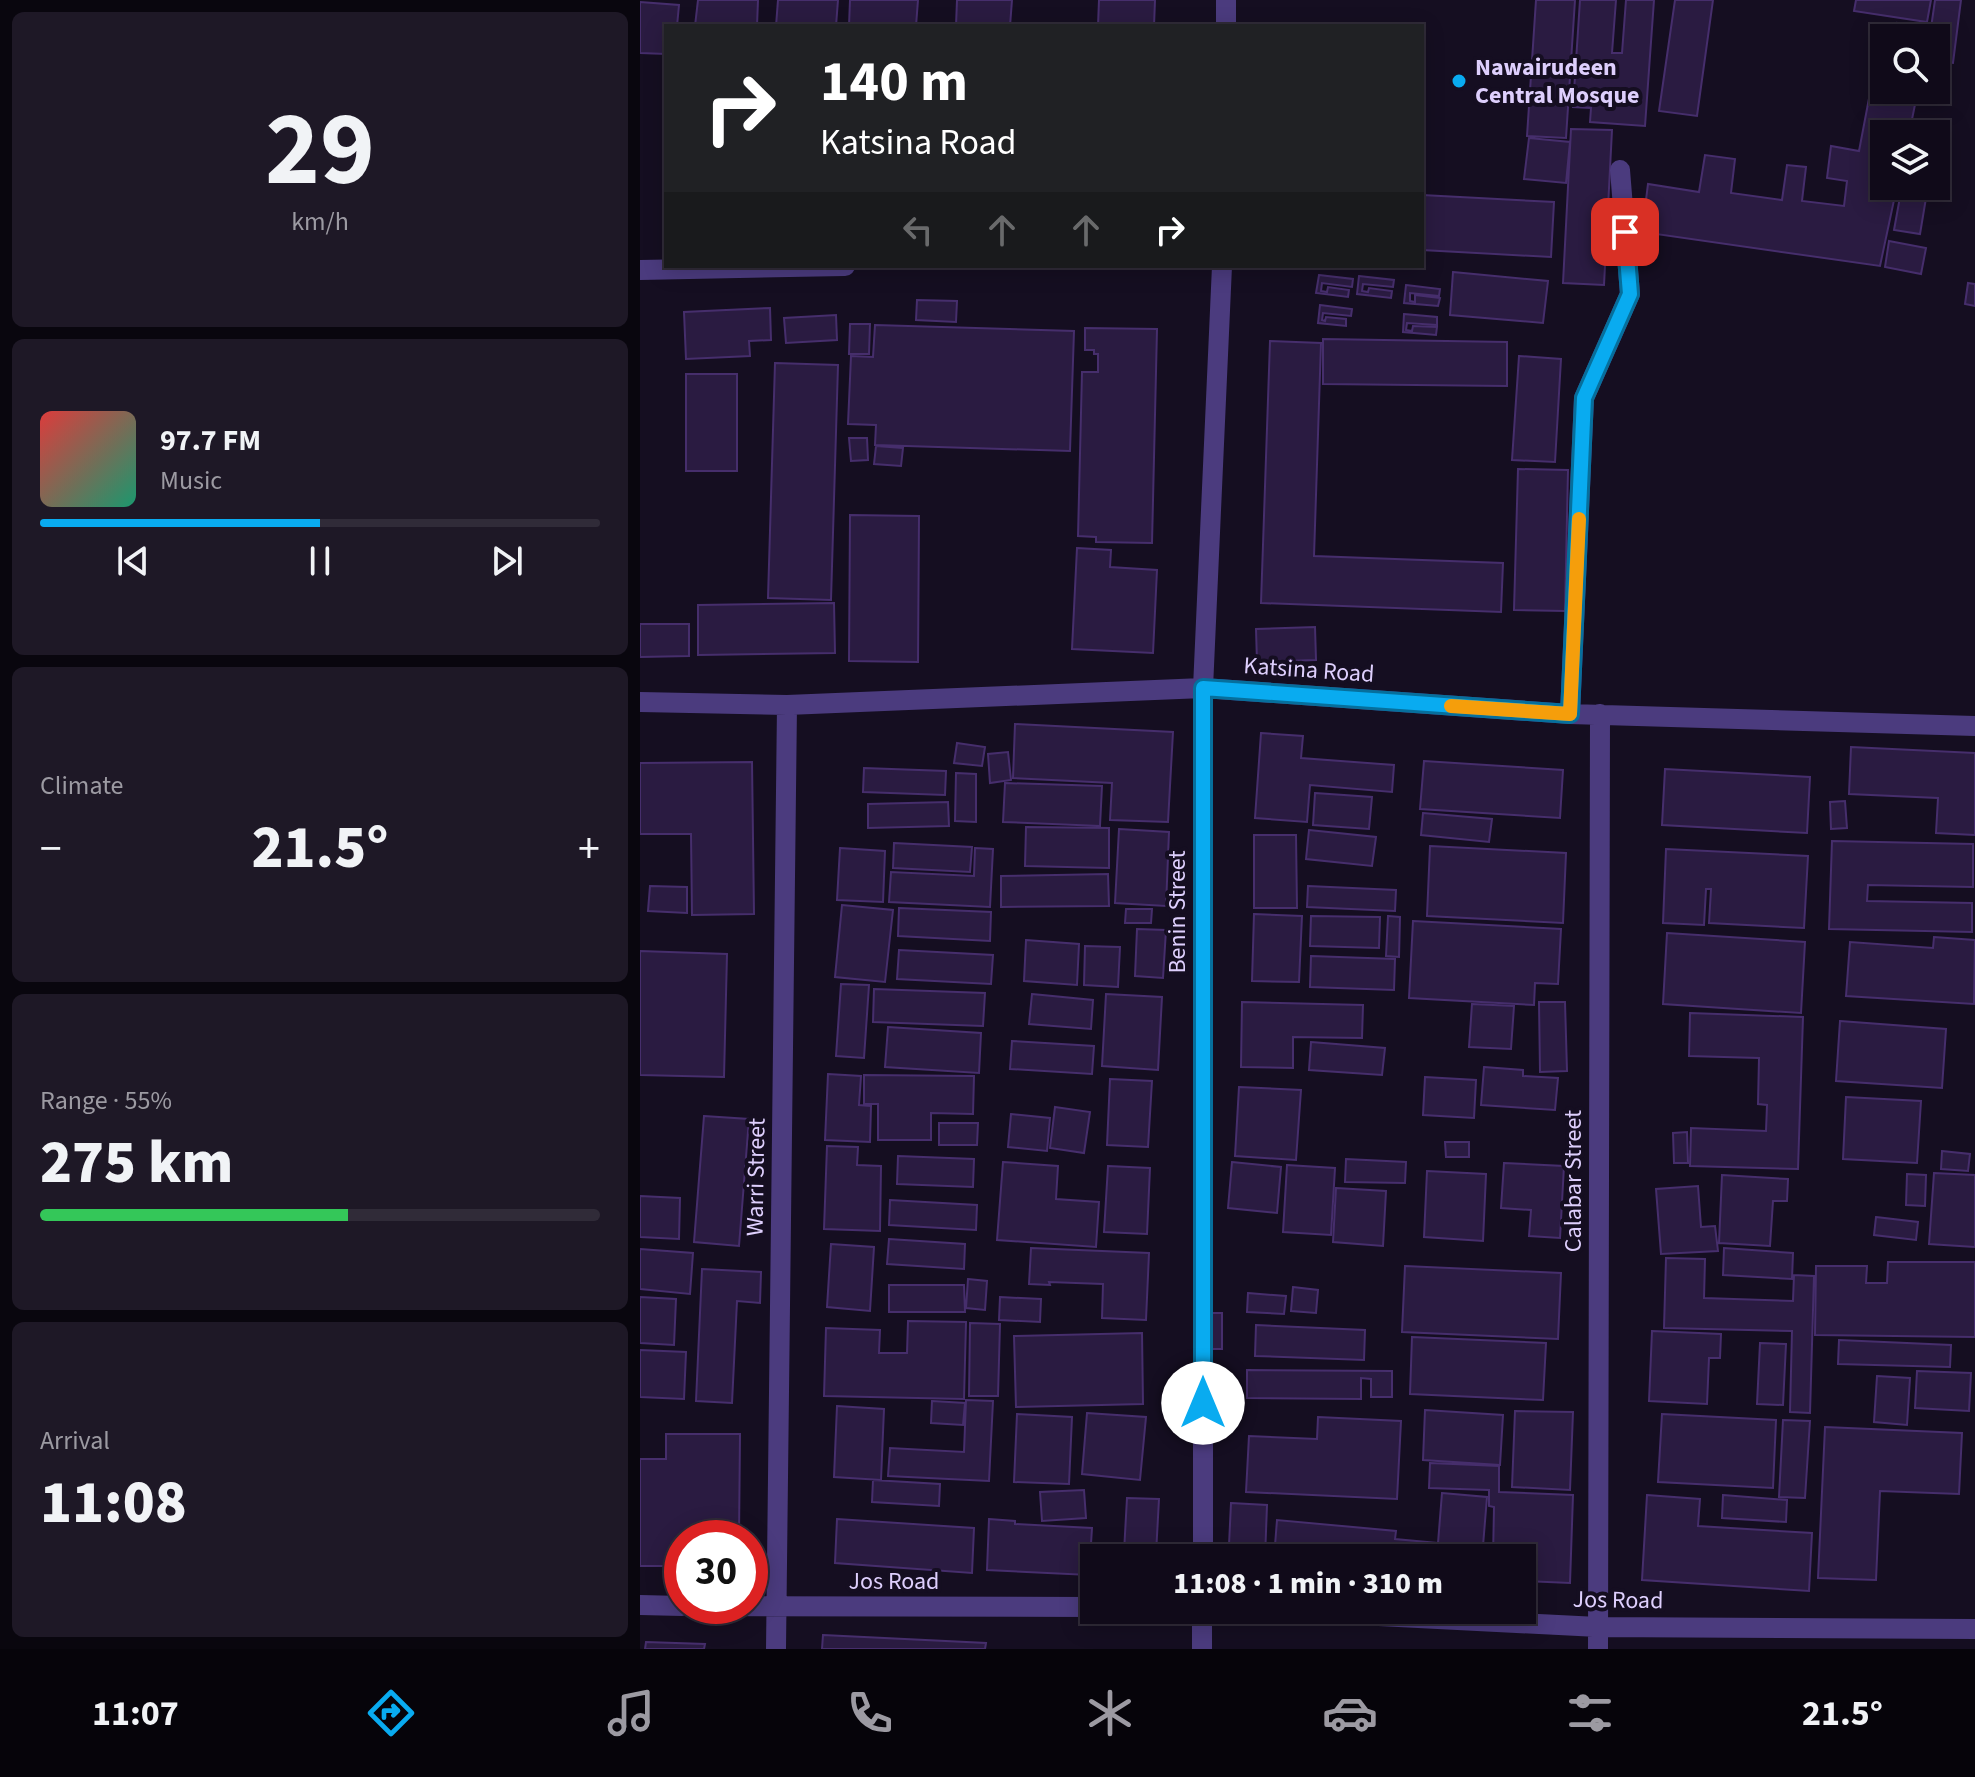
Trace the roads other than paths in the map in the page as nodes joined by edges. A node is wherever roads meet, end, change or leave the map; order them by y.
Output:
1 (1226, 0) edge
2 (1226, 24) edge
3 (1620, 170) dead end
4 (742, 268) edge
5 (1222, 268) edge
6 (640, 270) edge
7 (1203, 688) junction
8 (640, 702) edge
9 (787, 705) junction
10 (1570, 714) junction
11 (1600, 714) junction
12 (1975, 726) edge
13 (1203, 1544) edge
14 (640, 1605) edge
15 (664, 1606) edge
16 (768, 1607) edge
17 (777, 1607) junction
18 (1080, 1607) edge
19 (1202, 1624) edge
20 (1536, 1624) edge
21 (1598, 1627) junction
22 (1975, 1629) edge
23 (776, 1649) edge
24 (1202, 1649) edge
25 (1598, 1649) edge

1 - 2 street
3 - 10 street
4 - 6 street
5 - 7 street, Benin Street
7 - 9 street, Katsina Road
7 - 10 street, Katsina Road
7 - 13 street, Benin Street
8 - 9 street, Katsina Road
9 - 17 street, Warri Street
10 - 11 street, Katsina Road
11 - 12 street, Katsina Road
11 - 21 street, Calabar Street
14 - 15 street
16 - 17 street, Jos Road
17 - 18 street, Jos Road
17 - 23 street, Warri Street
19 - 24 street
20 - 21 street, Jos Road
21 - 22 street, Jos Road
21 - 25 street, Calabar Street

